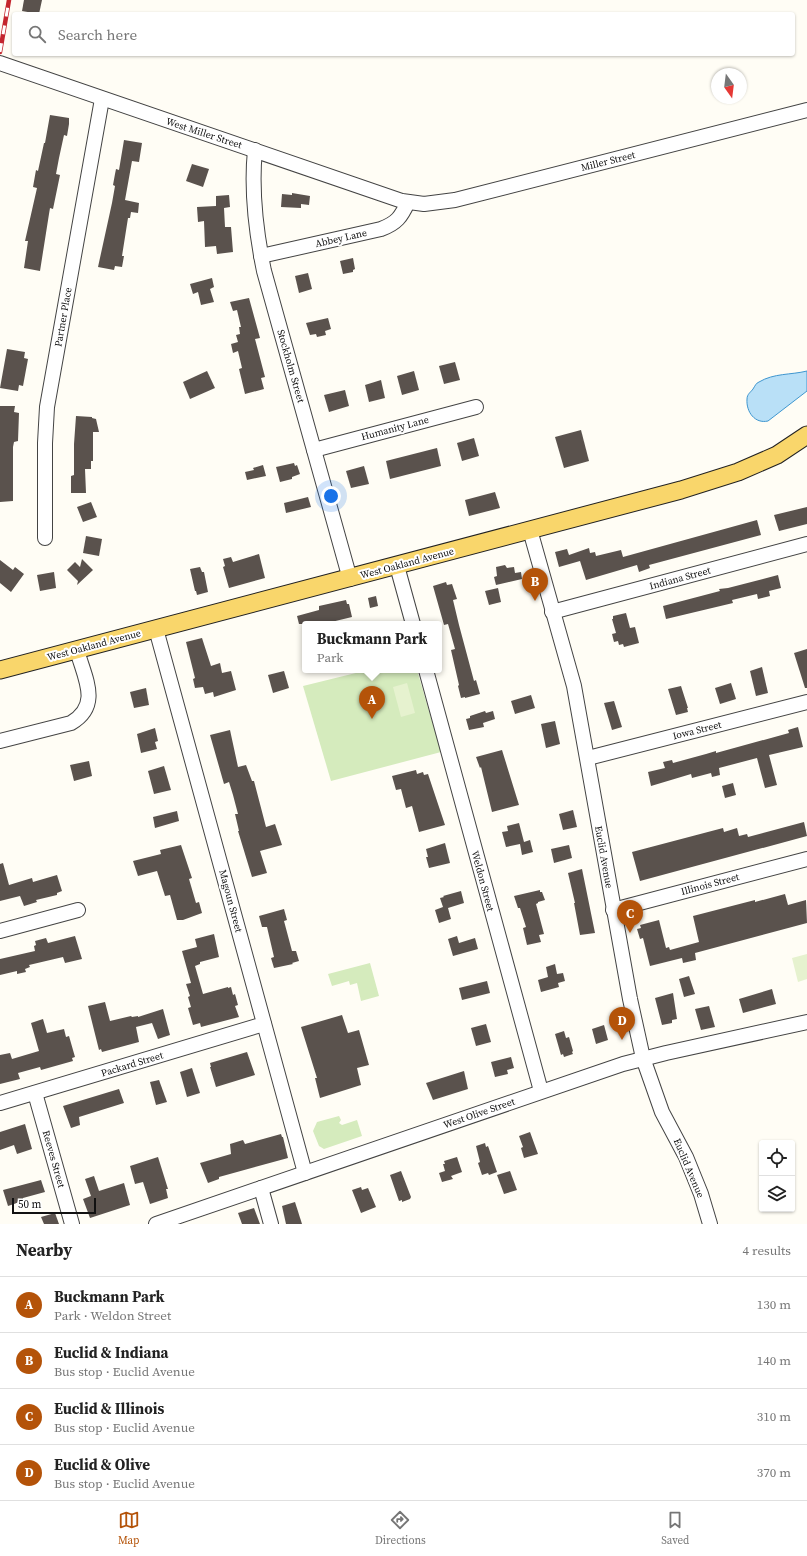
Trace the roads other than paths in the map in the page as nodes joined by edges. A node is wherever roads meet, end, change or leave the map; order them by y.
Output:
1 (0, 63) edge
2 (102, 99) junction
3 (807, 110) edge
4 (255, 150) junction
5 (408, 202) junction
6 (261, 256) junction
7 (476, 407) dead end
8 (807, 435) edge
9 (314, 450) junction
10 (530, 530) junction
11 (45, 538) dead end
12 (807, 544) edge
13 (397, 566) junction
14 (350, 579) junction
15 (552, 612) junction
16 (412, 621) edge
17 (156, 629) junction
18 (77, 650) junction
19 (0, 670) edge
20 (427, 673) edge
21 (807, 702) edge
22 (0, 741) edge
23 (588, 758) junction
24 (807, 859) edge
25 (78, 910) dead end
26 (613, 910) junction
27 (0, 931) edge
28 (807, 1022) edge
29 (264, 1024) junction
30 (644, 1058) junction
31 (541, 1091) junction
32 (35, 1093) junction
33 (0, 1103) edge
34 (305, 1173) junction
35 (261, 1188) junction
36 (72, 1224) edge
37 (156, 1224) edge
38 (271, 1224) edge
39 (710, 1224) edge

1 - 2 street, West Miller Street
2 - 4 street, West Miller Street
2 - 11 street, Partner Place
3 - 5 street, Miller Street
4 - 5 street, West Miller Street
4 - 6 street, Stockholm Street
5 - 6 street, Abbey Lane
6 - 9 street, Stockholm Street
7 - 9 street, Humanity Lane
8 - 10 main road, West Oakland Avenue
9 - 14 street, Stockholm Street
10 - 13 main road, West Oakland Avenue
10 - 15 street, Euclid Avenue
12 - 15 street, Indiana Street
13 - 14 main road, West Oakland Avenue
13 - 16 street
14 - 17 main road, West Oakland Avenue
15 - 23 street, Euclid Avenue
17 - 18 main road, West Oakland Avenue
17 - 29 street, Magoun Street
18 - 19 main road, West Oakland Avenue
18 - 22 street
20 - 31 street, Weldon Street
21 - 23 street, Iowa Street
23 - 26 street, Euclid Avenue
24 - 26 street, Illinois Street
25 - 27 street
26 - 30 street, Euclid Avenue
28 - 30 street, West Olive Street
29 - 32 street, Packard Street
29 - 34 street, Magoun Street
30 - 31 street, West Olive Street
30 - 39 street, Euclid Avenue
31 - 34 street, West Olive Street
32 - 33 street, Packard Street
32 - 36 street, Reeves Street
34 - 35 street, West Olive Street
35 - 37 street, West Olive Street
35 - 38 street

